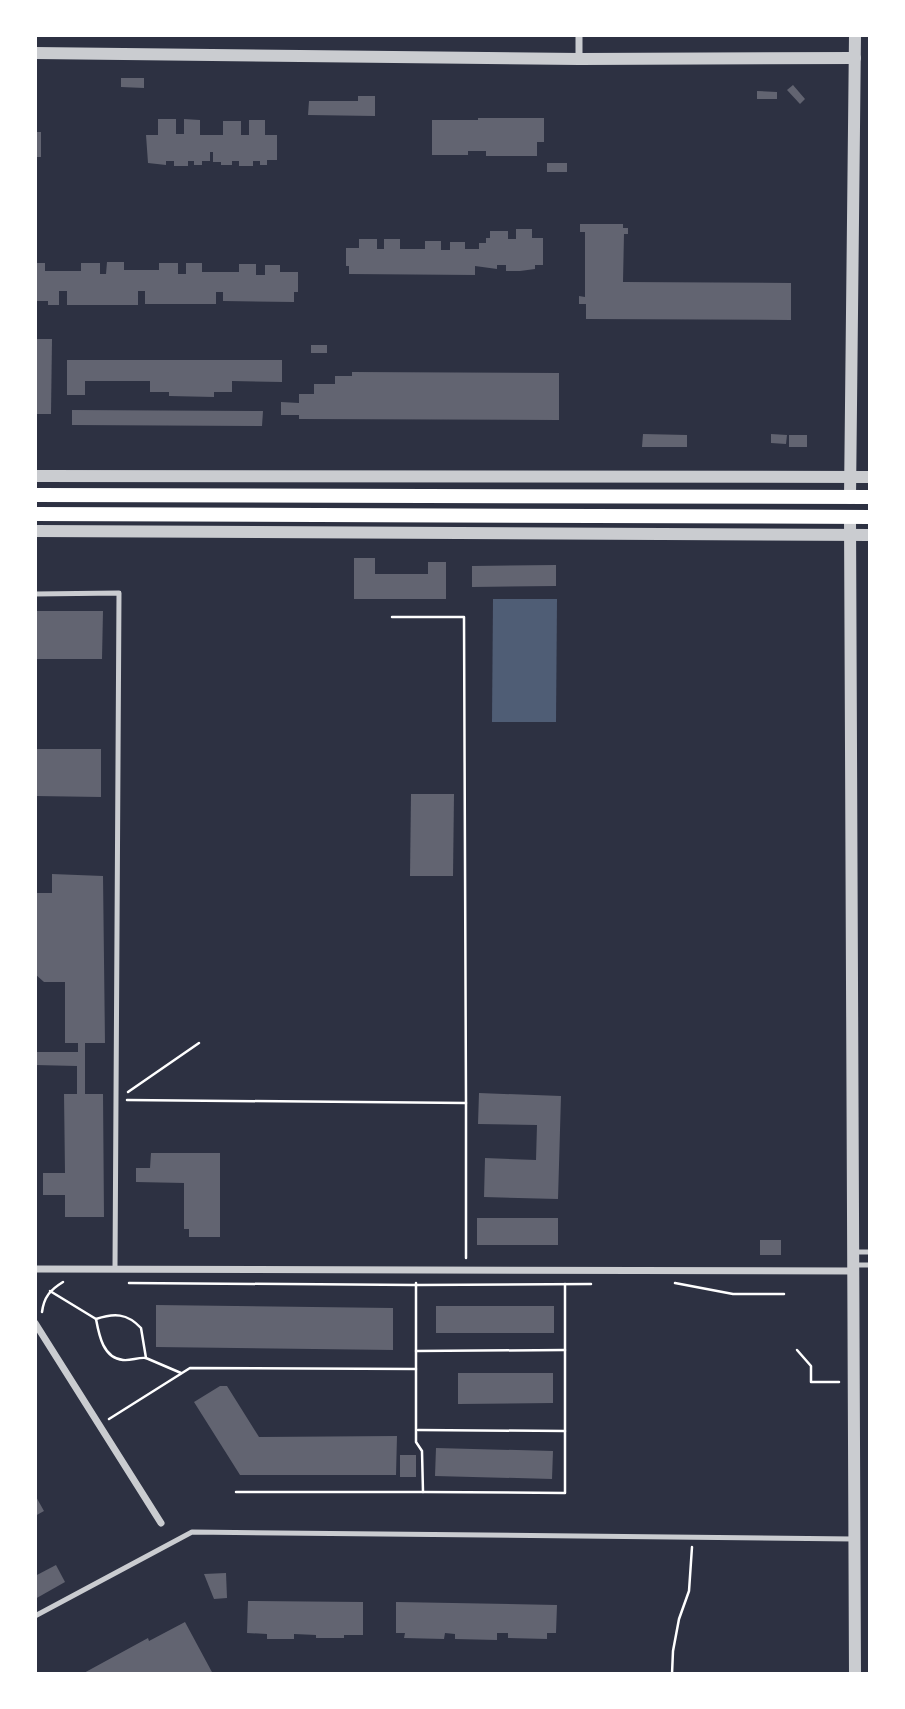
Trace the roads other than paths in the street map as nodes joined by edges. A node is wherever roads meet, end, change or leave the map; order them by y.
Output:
1 (579, 35) edge
2 (855, 35) edge
3 (35, 53) edge
4 (855, 58) junction
5 (579, 59) junction
6 (35, 477) edge
7 (850, 477) junction
8 (870, 477) edge
9 (35, 495) edge
10 (870, 497) edge
11 (850, 498) junction
12 (35, 514) edge
13 (870, 517) edge
14 (850, 518) junction
15 (35, 531) edge
16 (850, 535) junction
17 (870, 535) edge
18 (35, 594) edge
19 (870, 1252) edge
20 (854, 1263) junction
21 (870, 1265) edge
22 (115, 1268) junction
23 (35, 1269) edge
24 (35, 1323) edge
25 (161, 1523) dead end
26 (853, 1539) junction
27 (35, 1616) edge
28 (855, 1674) edge

1 - 5 street
2 - 4 street
3 - 5 street
4 - 5 street
4 - 7 street
6 - 7 street
7 - 8 street
7 - 11 street
9 - 11 main road
10 - 11 main road
11 - 14 main road
12 - 14 main road
13 - 14 main road
14 - 16 street
15 - 16 street
16 - 17 street
16 - 20 street
18 - 22 lane
19 - 20 lane
20 - 21 lane
20 - 22 street
20 - 26 street
22 - 23 street
24 - 25 street
26 - 27 lane
26 - 28 street

